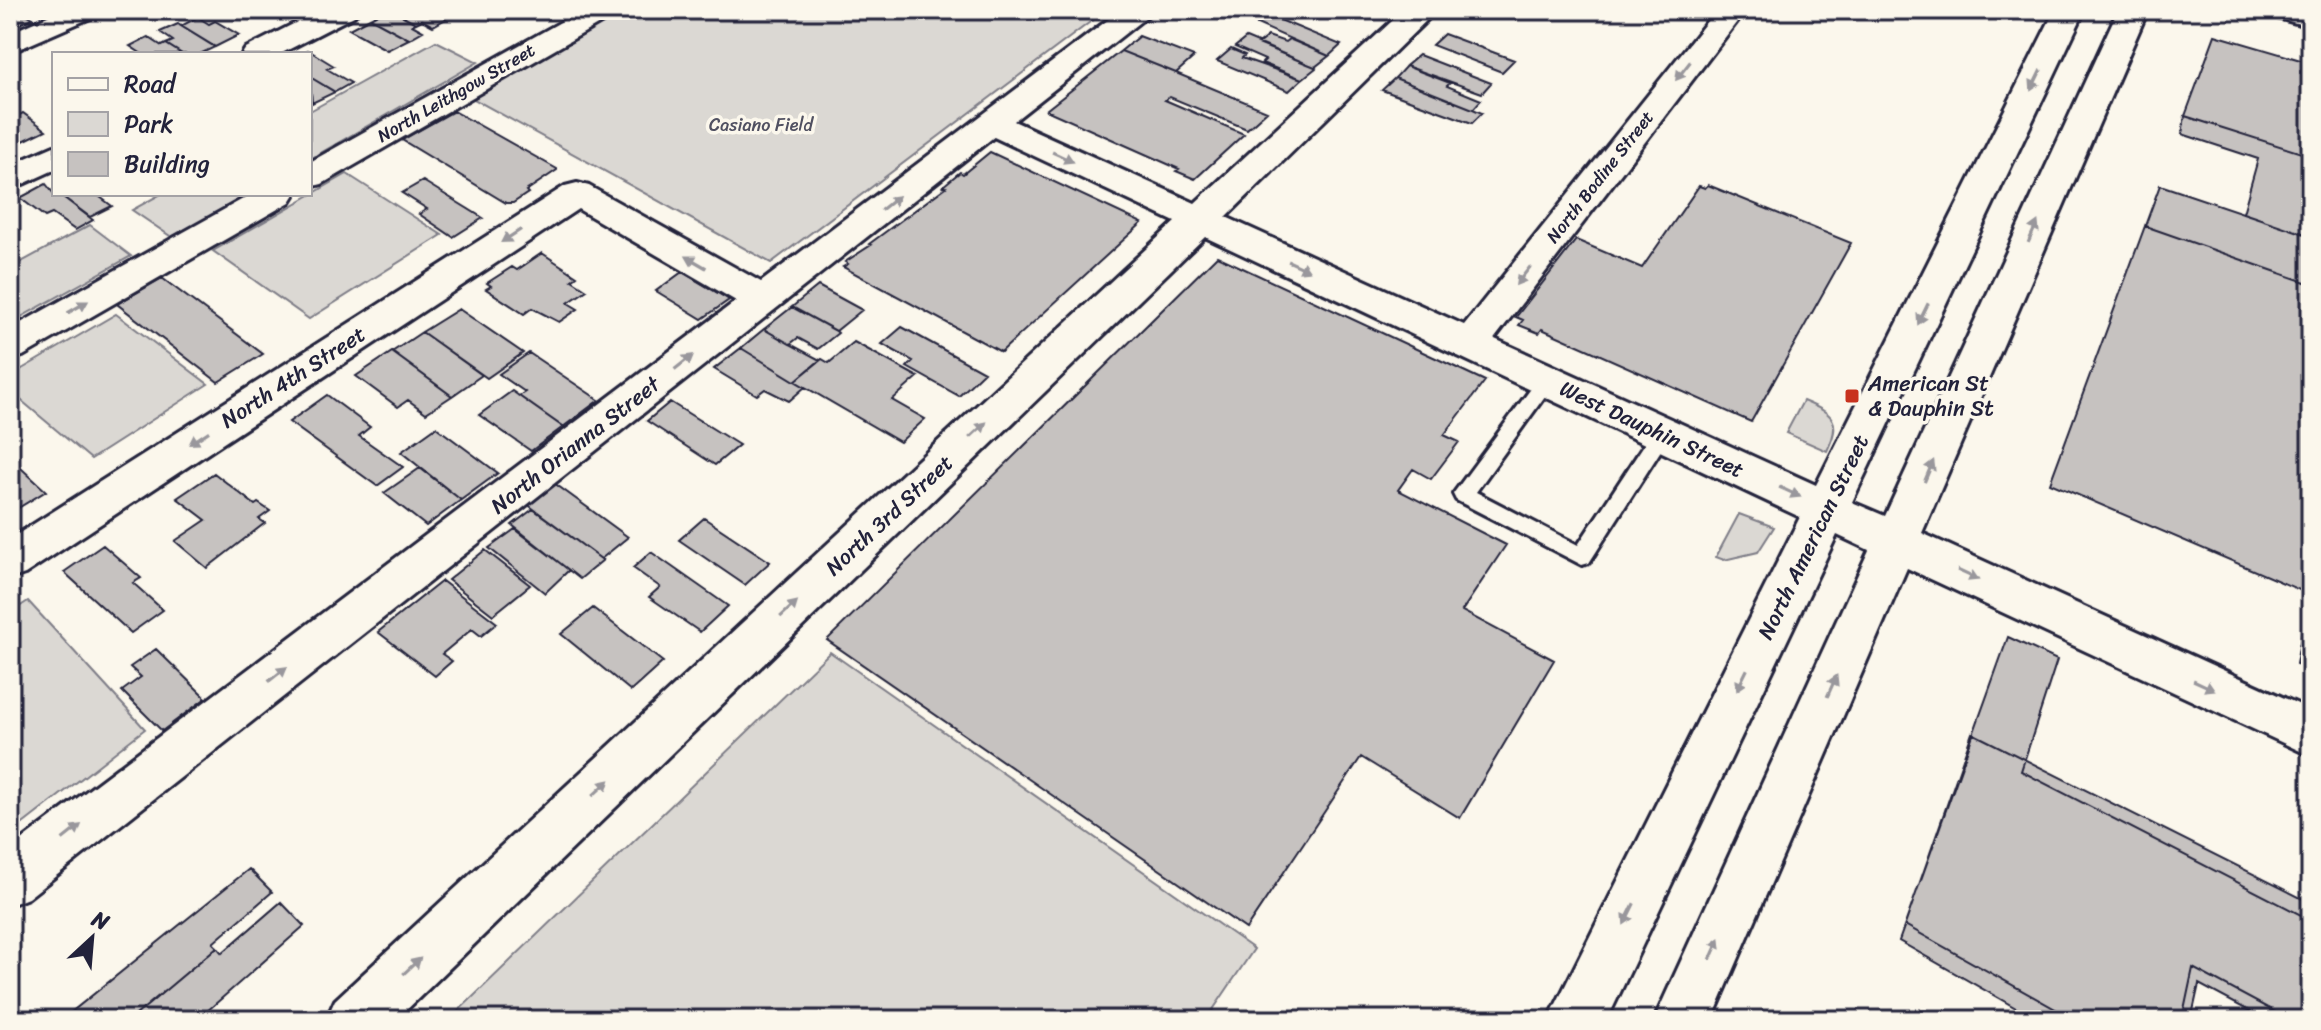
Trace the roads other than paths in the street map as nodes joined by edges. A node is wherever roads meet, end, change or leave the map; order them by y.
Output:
1 (85, 10) edge
2 (344, 10) edge
3 (603, 10) edge
4 (1140, 10) edge
5 (1422, 10) edge
6 (1731, 10) edge
7 (2070, 10) edge
8 (2133, 10) edge
9 (2285, 10) edge
10 (2311, 18) edge
11 (10, 44) edge
12 (261, 52) edge
13 (993, 124) junction
14 (52, 157) edge
15 (312, 175) edge
16 (10, 179) edge
17 (274, 196) edge
18 (1201, 220) junction
19 (763, 300) junction
20 (1469, 345) junction
21 (10, 346) edge
22 (1547, 380) junction
23 (1662, 433) junction
24 (1826, 510) junction
25 (1897, 542) junction
26 (10, 561) edge
27 (2311, 734) edge
28 (10, 880) edge
29 (355, 1020) edge
30 (1577, 1020) edge
31 (1683, 1020) edge

1 - 11 street
2 - 12 street
3 - 15 street, North Leithgow Street
4 - 13 street, North Orianna Street
5 - 18 street, North 3rd Street
6 -> 20 street, North Bodine Street
7 -> 24 street, North American Street
25 -> 8 street
9 - 10 street
13 -> 18 street, West Dauphin Street
19 -> 13 street, North Orianna Street
14 - 16 street
21 -> 17 street
18 -> 20 street, West Dauphin Street
29 -> 18 street, North 3rd Street
19 -> 26 street, North 4th Street
28 -> 19 street, North Orianna Street
20 - 22 street, West Dauphin Street
22 - 23 street, West Dauphin Street
22 - 23 lane
23 -> 24 street, West Dauphin Street
24 - 25 street, West Dauphin Street
24 -> 30 street, North American Street
25 -> 27 street, West Dauphin Street
31 -> 25 street

